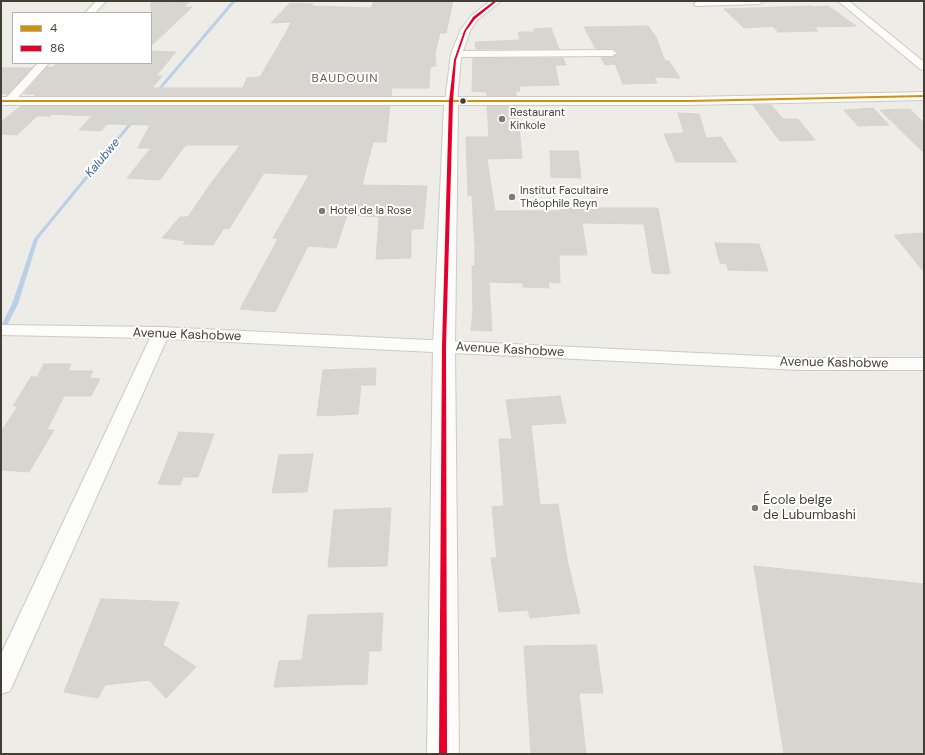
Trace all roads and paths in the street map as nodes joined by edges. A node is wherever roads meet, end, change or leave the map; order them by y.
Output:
1 (101, 1) edge
2 (496, 1) edge
3 (759, 1) edge
4 (843, 1) edge
5 (699, 4) dead end
6 (91, 12) edge
7 (612, 53) dead end
8 (456, 54) junction
9 (43, 64) edge
10 (924, 67) edge
11 (924, 96) edge
12 (5, 101) edge
13 (451, 101) junction
14 (4, 330) edge
15 (161, 333) junction
16 (444, 346) junction
17 (924, 364) edge
18 (1, 682) edge
19 (443, 754) edge

1 - 6 street
2 - 8 street
3 - 5 street
4 - 10 street
7 - 8 street
8 - 13 street
9 - 12 street
11 - 13 street
12 - 13 street
13 - 16 street
14 - 15 street, Avenue Kashobwe
15 - 16 street, Avenue Kashobwe
15 - 18 street
16 - 17 street, Avenue Kashobwe
16 - 19 street

